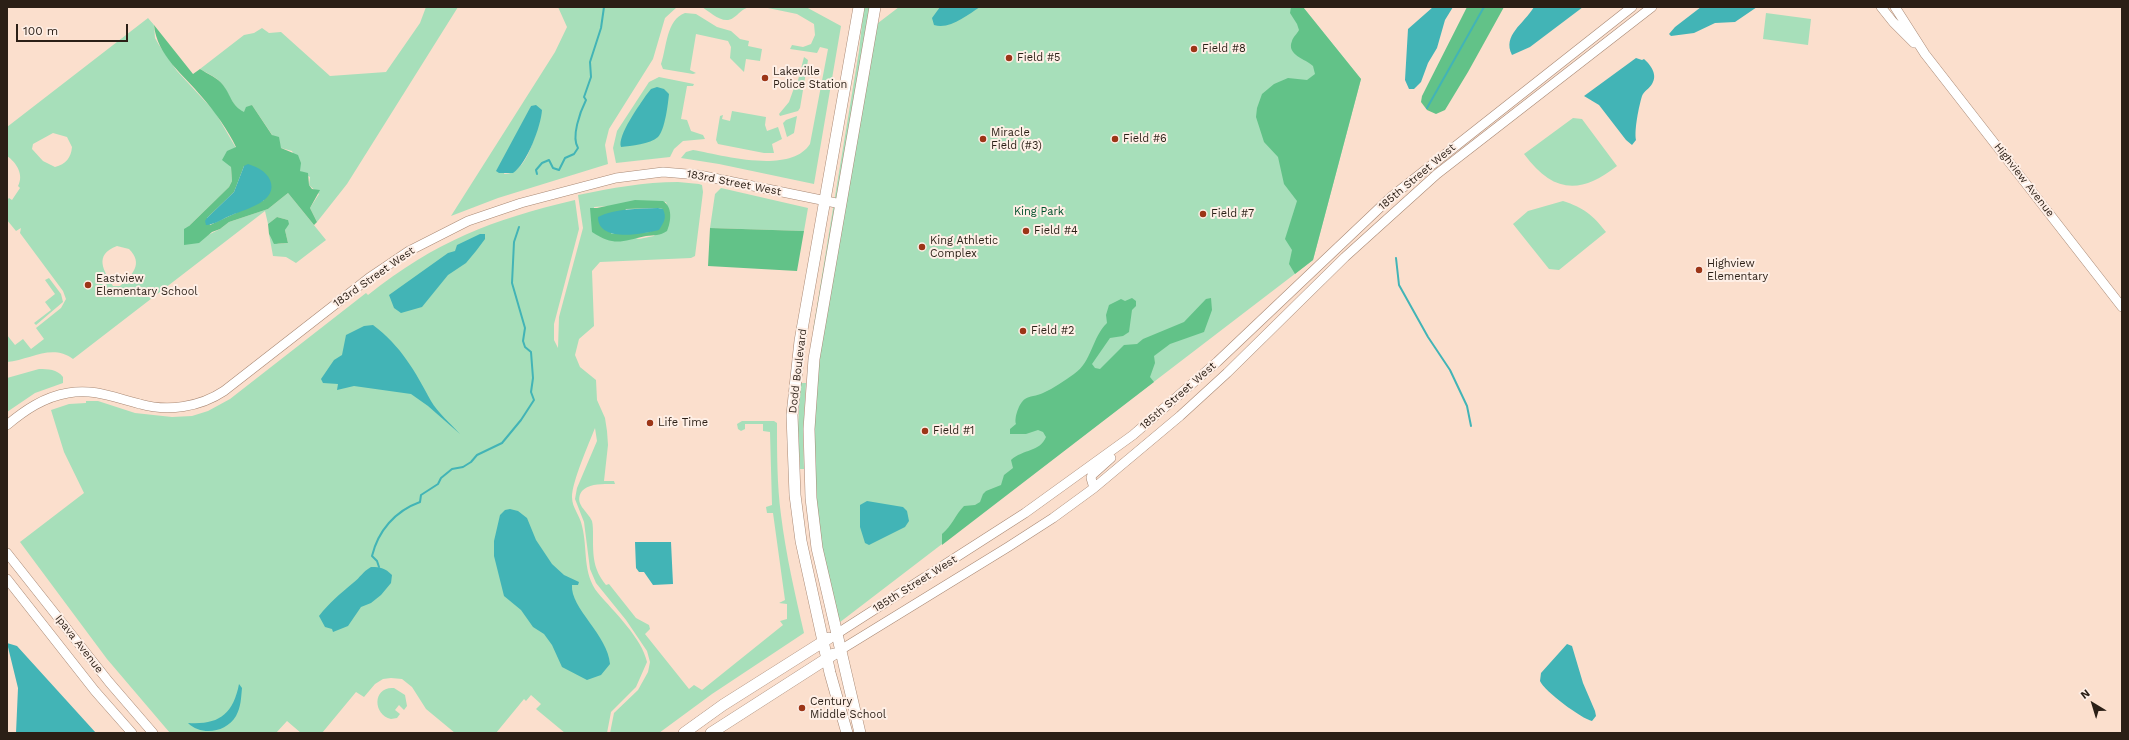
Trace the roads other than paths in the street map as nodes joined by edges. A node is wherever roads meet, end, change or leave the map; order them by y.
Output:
1 (859, 7) edge
2 (875, 7) edge
3 (1632, 7) edge
4 (1652, 7) edge
5 (1881, 7) edge
6 (1895, 7) edge
7 (1925, 54) junction
8 (826, 201) junction
9 (841, 204) junction
10 (2122, 307) edge
11 (7, 425) edge
12 (1133, 435) junction
13 (1094, 488) junction
14 (7, 553) edge
15 (7, 579) edge
16 (838, 633) junction
17 (824, 641) junction
18 (842, 649) junction
19 (828, 658) junction
20 (132, 733) edge
21 (153, 733) edge
22 (684, 733) edge
23 (711, 733) edge
24 (847, 733) edge
25 (860, 733) edge

1 - 8 main road, Dodd Boulevard
2 - 9 main road, Dodd Boulevard
3 - 12 street, 185th Street West
4 - 13 street, 185th Street West
5 - 7 street, Highview Avenue
6 - 7 street, Highview Avenue
7 - 10 street, Highview Avenue
8 - 9 street, 183rd Street West
8 - 11 street, 183rd Street West
8 - 17 main road, Dodd Boulevard
9 - 16 main road, Dodd Boulevard
12 - 13 street
12 - 16 street, 185th Street West
13 - 18 street, 185th Street West
14 - 21 street, Ipava Avenue
15 - 20 street, Ipava Avenue
16 - 17 main road, 185th Street West
16 - 18 main road, Dodd Boulevard
17 - 19 main road, Dodd Boulevard
17 - 22 main road, 185th Street West
18 - 19 main road, 185th Street West
18 - 25 main road, Dodd Boulevard
19 - 23 main road, 185th Street West
19 - 24 main road, Dodd Boulevard

